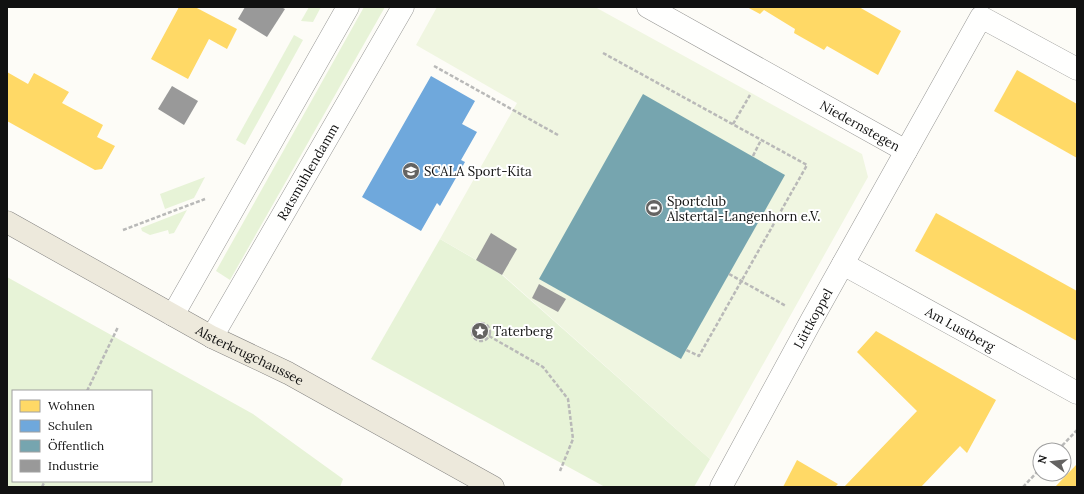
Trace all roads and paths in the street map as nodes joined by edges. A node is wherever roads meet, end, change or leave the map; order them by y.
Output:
1 (348, 7) edge
2 (403, 7) edge
3 (648, 7) edge
4 (603, 52) dead end
5 (434, 66) dead end
6 (1077, 69) edge
7 (558, 135) dead end
8 (761, 140) junction
9 (906, 151) junction
10 (753, 156) dead end
11 (206, 198) dead end
12 (7, 222) edge
13 (123, 230) dead end
14 (843, 264) junction
15 (729, 274) dead end
16 (742, 281) junction
17 (173, 315) junction
18 (811, 320) junction
19 (118, 327) dead end
20 (489, 336) junction
21 (212, 337) junction
22 (686, 350) dead end
23 (87, 390) edge
24 (1077, 393) edge
25 (1077, 430) edge
26 (1066, 442) edge
27 (560, 471) dead end
28 (1032, 477) edge
29 (494, 487) edge
30 (721, 487) edge
31 (1023, 487) edge

1 - 17 street
2 - 21 street, Ratsmühlendamm
3 - 9 street, Niedernstegen
4 - 8 path
5 - 7 path
6 - 9 street, Niedernstegen
8 - 10 path
8 - 16 path
9 - 14 street, Lüttkoppel
11 - 13 path
12 - 17 main road, Alsterkrugchaussee
14 - 18 street, Lüttkoppel
14 - 24 street, Am Lustberg
15 - 16 path
16 - 18 path
16 - 22 path
17 - 21 main road, Alsterkrugchaussee
18 - 30 street, Lüttkoppel
19 - 23 path
20 - 20 path
20 - 27 path
21 - 29 main road, Alsterkrugchaussee
25 - 26 path
28 - 31 path

